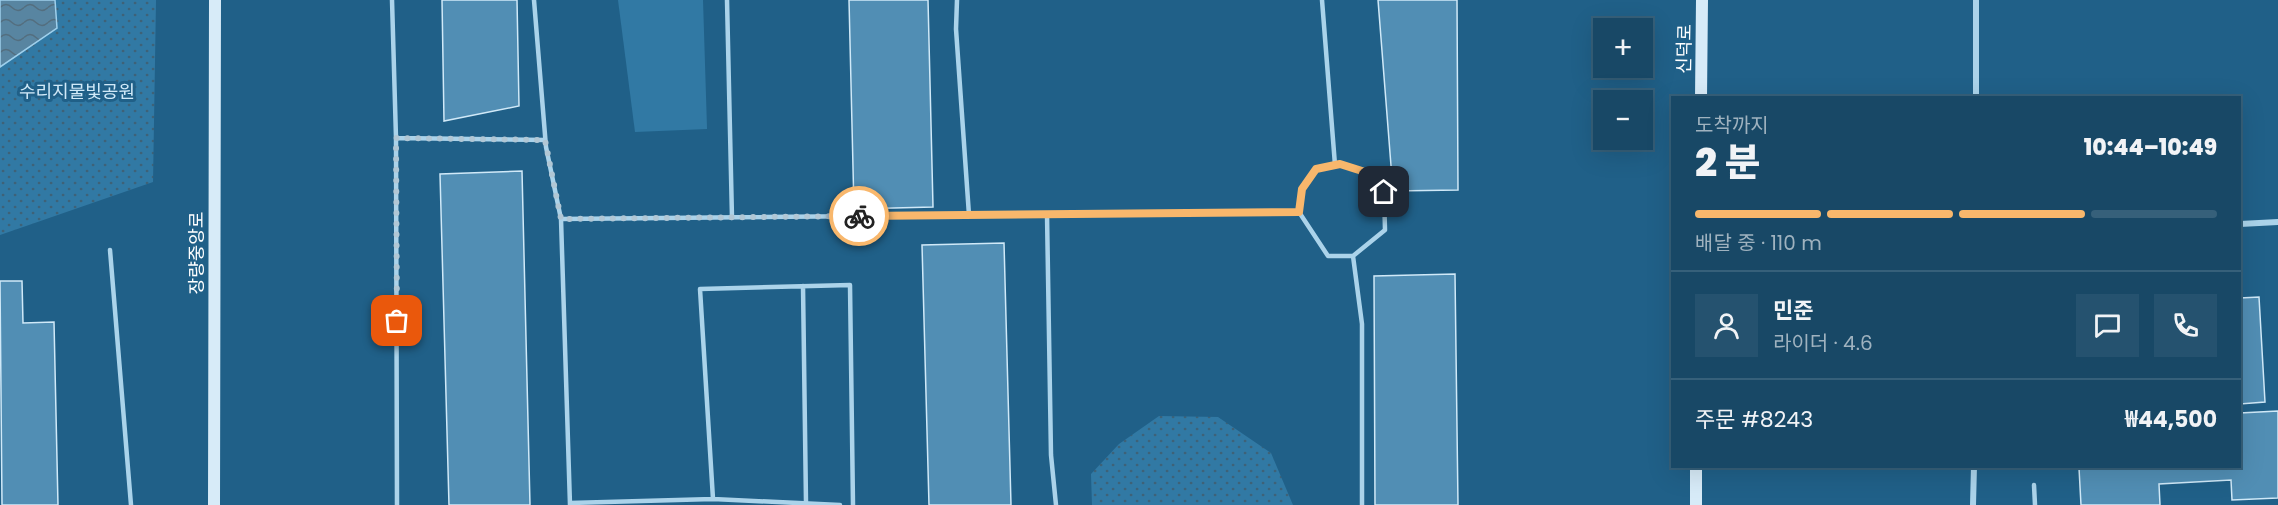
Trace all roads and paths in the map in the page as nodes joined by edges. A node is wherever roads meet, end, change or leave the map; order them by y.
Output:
1 (215, 0) edge
2 (392, 0) edge
3 (534, 0) edge
4 (728, 0) edge
5 (957, 0) edge
6 (1322, 0) edge
7 (1702, 0) edge
8 (1976, 0) edge
9 (1701, 96) edge
10 (1976, 96) edge
11 (396, 138) junction
12 (545, 140) junction
13 (1335, 165) junction
14 (1299, 212) junction
15 (1047, 214) junction
16 (969, 215) junction
17 (732, 218) junction
18 (561, 219) junction
19 (2278, 222) edge
20 (2241, 224) edge
21 (110, 250) dead end
22 (1353, 255) junction
23 (803, 286) junction
24 (1696, 468) edge
25 (1974, 468) edge
26 (2034, 485) dead end
27 (713, 499) junction
28 (806, 503) junction
29 (570, 504) edge
30 (131, 505) edge
31 (214, 505) edge
32 (397, 505) edge
33 (840, 505) edge
34 (853, 505) edge
35 (1056, 505) edge
36 (1362, 505) edge
37 (1696, 505) edge
38 (1973, 505) edge
39 (2035, 505) edge

1 - 31 street, 장량중앙로
2 - 11 lane
3 - 12 lane
4 - 17 lane
5 - 16 lane
6 - 13 lane
7 - 9 street, 신덕로
8 - 10 street
11 - 12 lane
11 - 32 lane
12 - 18 lane
13 - 14 lane
13 - 22 lane
14 - 15 lane
14 - 22 lane
15 - 16 lane
15 - 35 lane
16 - 17 lane
17 - 18 lane
18 - 29 lane
19 - 20 street
21 - 30 lane
22 - 36 lane
23 - 27 lane
23 - 28 lane
23 - 34 lane
24 - 37 street
25 - 38 street
26 - 39 lane
27 - 28 lane
27 - 29 lane
28 - 33 lane

